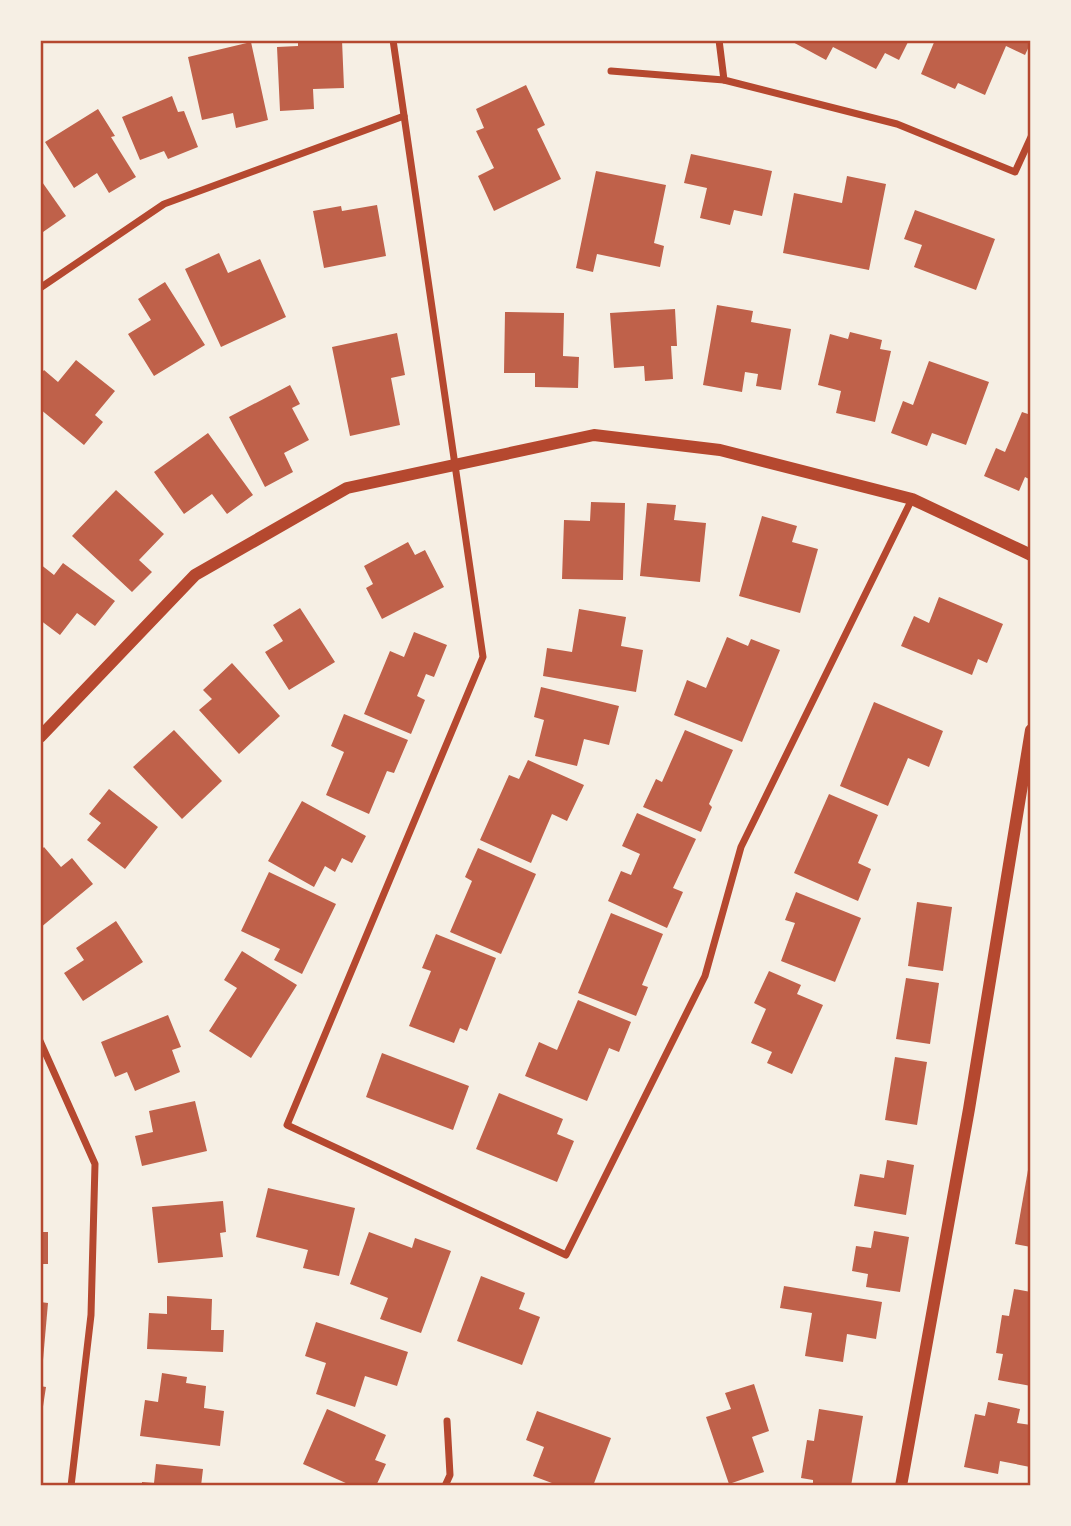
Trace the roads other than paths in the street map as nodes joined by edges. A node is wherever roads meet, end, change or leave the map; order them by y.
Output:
1 (393, 40) edge
2 (719, 40) edge
3 (611, 71) dead end
4 (723, 80) junction
5 (404, 116) junction
6 (1031, 137) edge
7 (40, 288) edge
8 (455, 464) junction
9 (912, 499) junction
10 (1031, 555) edge
11 (1031, 730) edge
12 (40, 737) edge
13 (40, 1041) edge
14 (447, 1421) dead end
15 (71, 1486) edge
16 (445, 1486) edge
17 (901, 1486) edge

1 - 5 street
2 - 4 street
3 - 4 street
4 - 6 street
5 - 7 street
5 - 8 street
8 - 9 street
8 - 9 street
8 - 12 street
9 - 10 street
11 - 17 street
13 - 15 street
14 - 16 street

